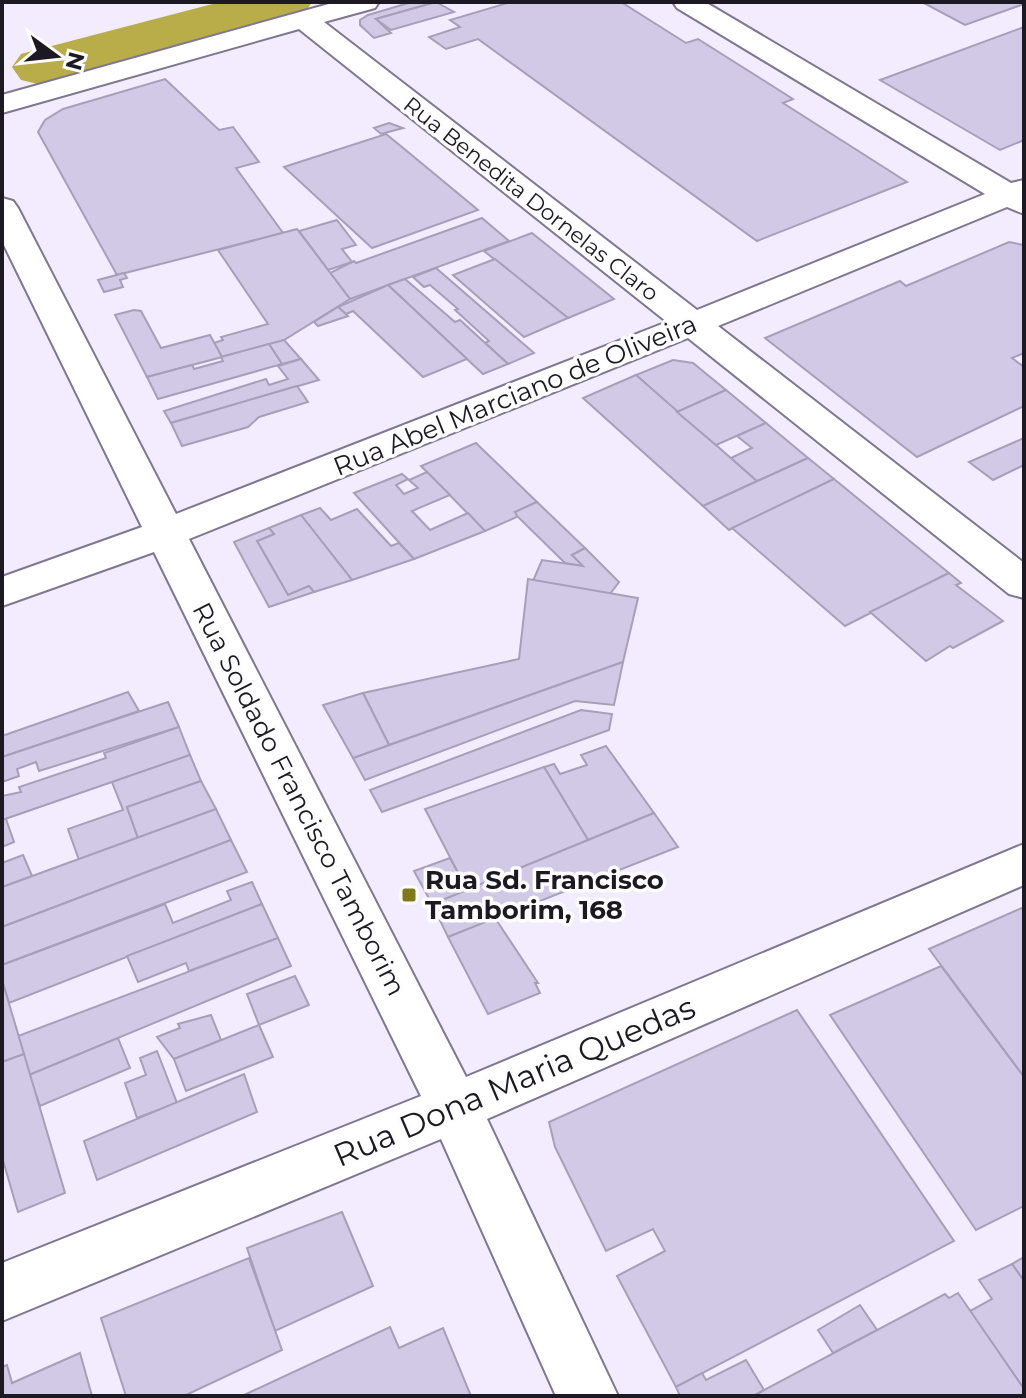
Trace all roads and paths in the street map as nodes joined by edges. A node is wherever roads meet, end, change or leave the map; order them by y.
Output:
1 (366, 2) edge
2 (686, 2) edge
3 (311, 10) edge
4 (2, 104) edge
5 (1019, 196) edge
6 (2, 208) edge
7 (691, 325) junction
8 (166, 533) junction
9 (1024, 584) edge
10 (2, 592) edge
11 (1024, 864) edge
12 (454, 1108) junction
13 (2, 1292) edge
14 (587, 1396) edge

1 - 3 street
2 - 5 street
3 - 4 street
3 - 7 street, Rua Benedita Dornelas Claro
5 - 7 street, Rua Abel Marciano de Oliveira
6 - 8 street, Rua Soldado Francisco Tamborim
7 - 8 street, Rua Abel Marciano de Oliveira
7 - 9 street, Rua Benedita Dornelas Claro
8 - 10 street, Rua Abel Marciano de Oliveira
8 - 12 street, Rua Soldado Francisco Tamborim
11 - 12 street, Rua Dona Maria Quedas
12 - 13 street, Rua Dona Maria Quedas
12 - 14 street, Rua Soldado Francisco Tamborim

